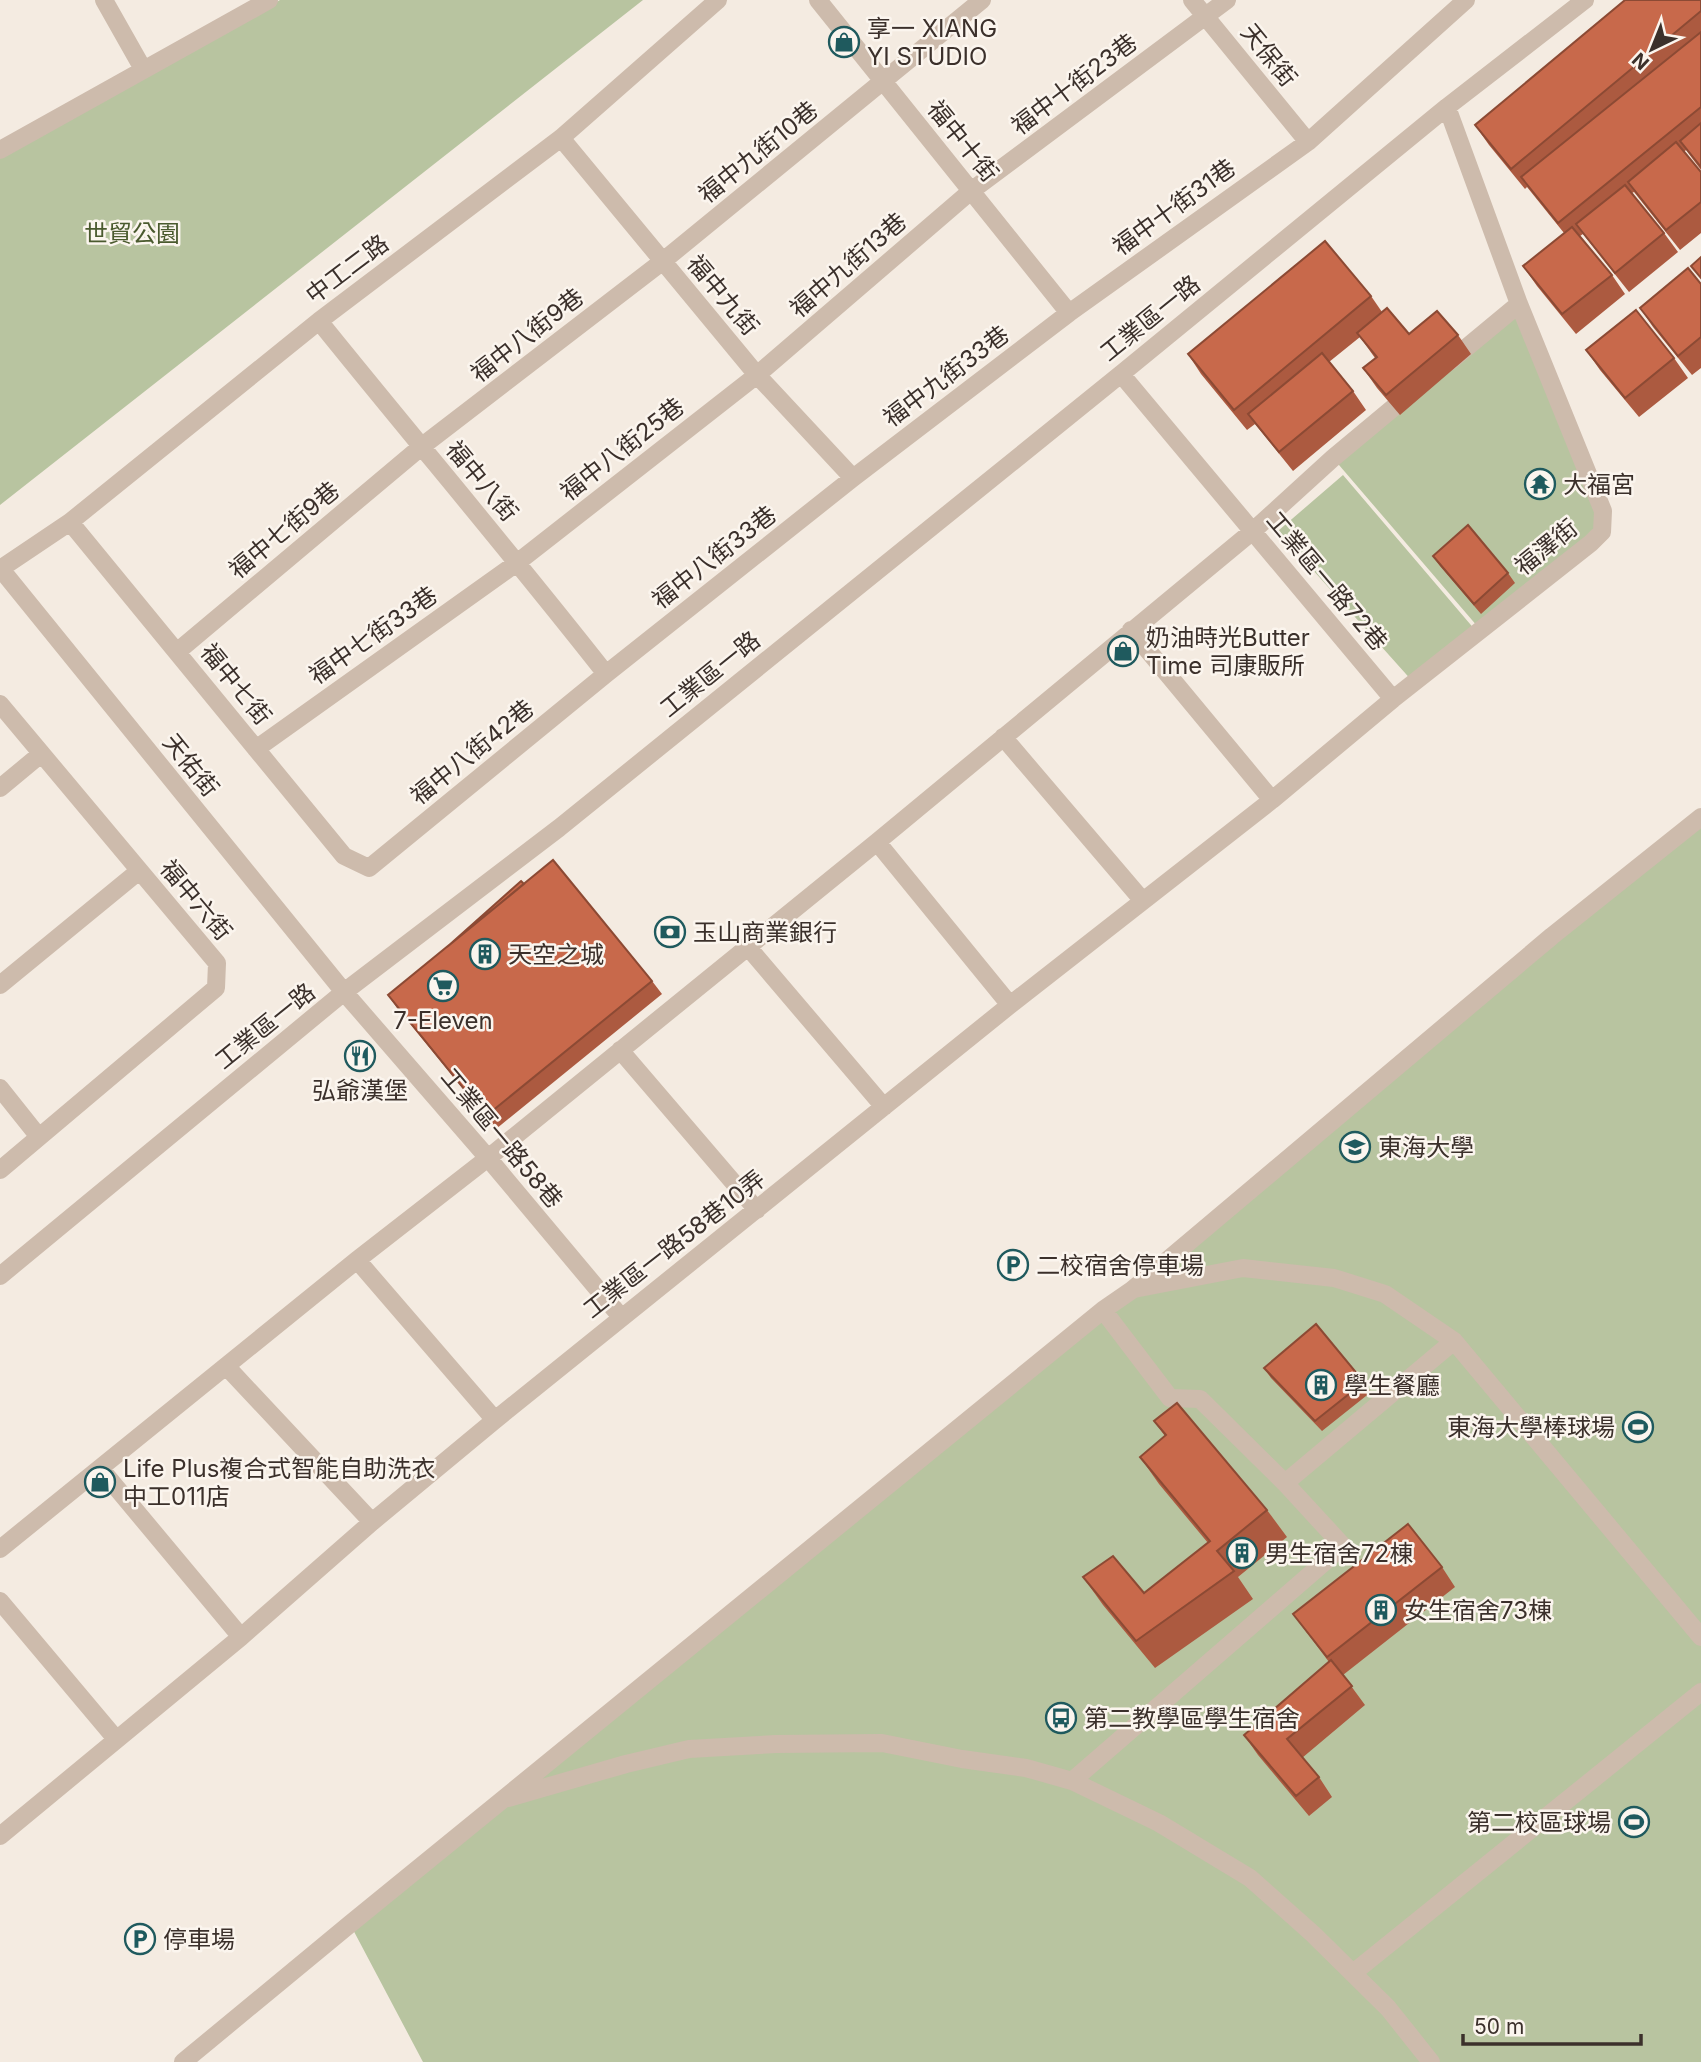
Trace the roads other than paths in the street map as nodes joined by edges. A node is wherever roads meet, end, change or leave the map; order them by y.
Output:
1 (104, 0) edge
2 (269, 0) edge
3 (718, 0) edge
4 (818, 0) edge
5 (982, 0) edge
6 (1192, 0) edge
7 (1227, 0) edge
8 (1466, 0) edge
9 (1586, 0) edge
10 (1207, 17) junction
11 (143, 69) junction
12 (884, 82) junction
13 (1447, 107) junction
14 (561, 138) junction
15 (1308, 142) junction
16 (0, 150) edge
17 (971, 191) junction
18 (663, 261) junction
19 (1520, 304) junction
20 (1069, 313) junction
21 (319, 320) junction
22 (1121, 374) junction
23 (757, 375) junction
24 (421, 447) junction
25 (853, 478) junction
26 (70, 522) junction
27 (1254, 530) junction
28 (518, 562) junction
29 (0, 569) edge
30 (1130, 630) junction
31 (178, 651) junction
32 (606, 674) junction
33 (1393, 699) junction
34 (0, 704) edge
35 (1003, 737) junction
36 (256, 748) junction
37 (41, 754) junction
38 (0, 788) edge
39 (1272, 800) junction
40 (1701, 817) edge
41 (877, 842) junction
42 (369, 868) joint
43 (139, 871) junction
44 (1143, 901) junction
45 (747, 946) junction
46 (0, 985) edge
47 (344, 992) junction
48 (1010, 1005) junction
49 (620, 1050) junction
50 (0, 1088) edge
51 (884, 1107) junction
52 (39, 1137) junction
53 (488, 1158) junction
54 (0, 1170) edge
55 (757, 1210) junction
56 (357, 1260) junction
57 (0, 1276) edge
58 (1132, 1290) junction
59 (1103, 1310) junction
60 (621, 1317) junction
61 (1454, 1341) junction
62 (226, 1366) junction
63 (495, 1420) junction
64 (100, 1468) junction
65 (1284, 1483) junction
66 (372, 1522) junction
67 (0, 1549) edge
68 (0, 1601) edge
69 (241, 1637) junction
70 (1701, 1637) edge
71 (1701, 1692) edge
72 (116, 1740) junction
73 (1072, 1781) junction
74 (501, 1800) junction
75 (0, 1836) edge
76 (1353, 1973) junction
77 (183, 2062) edge
78 (1431, 2062) edge

1 - 11 street
2 - 11 street
3 - 14 street, 中工二路
4 - 12 street, 福中十街
5 - 12 street, 福中九街10巷
6 - 10 street, 天保街
7 - 10 street, 福中十街23巷
8 - 15 street, 福中十街31巷
9 - 13 street, 工業區一路
10 - 15 street, 天保街
10 - 17 street, 福中十街23巷
11 - 16 street
12 - 17 street, 福中十街
12 - 18 street, 福中九街10巷
13 - 19 street
13 - 22 street, 工業區一路
14 - 18 street, 福中九街
14 - 21 street, 中工二路
15 - 20 street, 福中十街31巷
17 - 20 street, 福中十街
17 - 23 street, 福中九街13巷
18 - 23 street, 福中九街
18 - 24 street, 福中八街9巷
19 - 27 street
19 - 33 street, 福澤街
20 - 25 street, 福中九街33巷
21 - 24 street, 福中八街
21 - 26 street, 中工二路
22 - 27 street, 工業區一路72巷
22 - 47 street, 工業區一路
23 - 25 street, 福中九街
23 - 28 street, 福中八街25巷
24 - 28 street, 福中八街
24 - 31 street, 福中七街9巷
25 - 32 street, 福中八街33巷
26 - 29 street, 中工二路
26 - 31 street, 福中七街
27 - 30 street
27 - 33 street, 工業區一路72巷
28 - 32 street, 福中八街
28 - 36 street, 福中七街33巷
29 - 47 street, 天佑街
30 - 35 street
30 - 39 street
31 - 36 street, 福中七街
32 - 42 street, 福中八街42巷
33 - 39 street
34 - 37 street, 福中六街
35 - 41 street
35 - 44 street
36 - 42 street, 福中七街
37 - 38 street
37 - 43 street, 福中六街
39 - 44 street, 工業區一路58巷10弄
40 - 58 street
41 - 45 street
41 - 48 street
43 - 46 street
43 - 52 street, 福中六街
44 - 48 street, 工業區一路58巷10弄
45 - 49 street
45 - 51 street
47 - 53 street, 工業區一路58巷
47 - 57 street, 工業區一路
48 - 51 street, 工業區一路58巷10弄
49 - 53 street
49 - 55 street
50 - 52 street
51 - 55 street, 工業區一路58巷10弄
52 - 54 street, 福中六街
53 - 56 street
53 - 60 street, 工業區一路58巷
55 - 60 street, 工業區一路58巷10弄
56 - 62 street
56 - 63 street
58 - 59 street
58 - 61 street
59 - 65 street
59 - 74 street
60 - 63 street, 工業區一路58巷10弄
61 - 65 street
61 - 70 street
62 - 64 street
62 - 66 street
63 - 66 street, 工業區一路58巷10弄
64 - 67 street
64 - 69 street
65 - 73 street
66 - 69 street, 工業區一路58巷10弄
68 - 72 street
69 - 72 street, 工業區一路58巷10弄
71 - 76 street
72 - 75 street, 工業區一路58巷10弄
73 - 74 street
73 - 76 street
74 - 77 street
76 - 78 street

